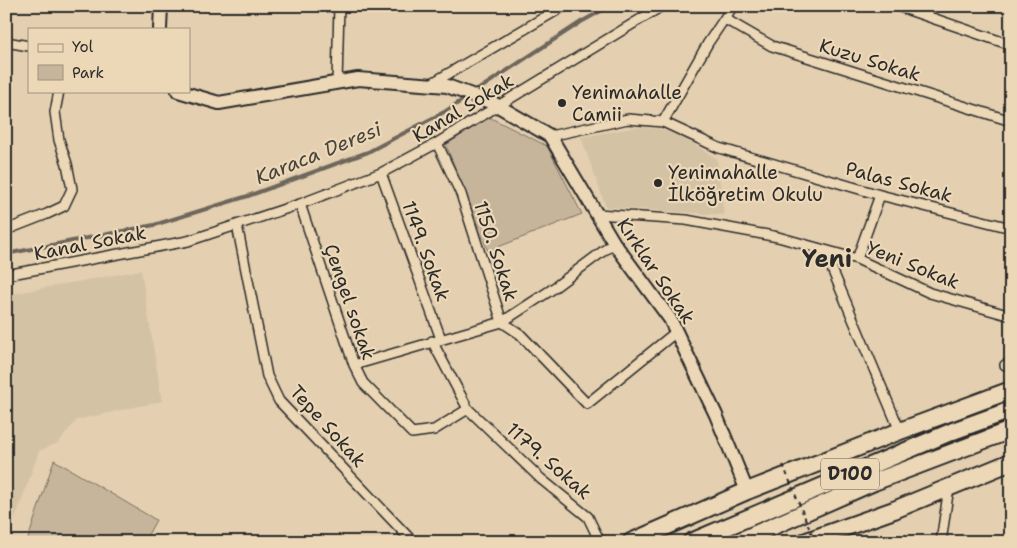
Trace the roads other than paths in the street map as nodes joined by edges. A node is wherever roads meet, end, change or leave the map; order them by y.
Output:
1 (161, 6) edge
2 (339, 6) edge
3 (564, 6) edge
4 (662, 6) edge
5 (733, 6) edge
6 (897, 6) edge
7 (725, 19) junction
8 (160, 28) edge
9 (6, 42) edge
10 (1011, 45) edge
11 (28, 46) edge
12 (337, 83) junction
13 (429, 85) junction
14 (59, 92) edge
15 (181, 92) edge
16 (496, 105) junction
17 (1011, 121) edge
18 (664, 122) junction
19 (550, 136) junction
20 (437, 143) junction
21 (381, 173) junction
22 (880, 195) junction
23 (300, 204) junction
24 (597, 214) junction
25 (237, 225) junction
26 (1011, 228) edge
27 (6, 230) edge
28 (614, 243) junction
29 (824, 250) junction
30 (857, 259) junction
31 (6, 275) edge
32 (1011, 316) edge
33 (502, 322) junction
34 (676, 332) junction
35 (437, 340) junction
36 (354, 365) junction
37 (1011, 390) edge
38 (468, 409) junction
39 (1011, 410) edge
40 (1011, 430) edge
41 (900, 431) junction
42 (1011, 462) edge
43 (950, 487) junction
44 (747, 491) junction
45 (413, 542) edge
46 (600, 542) edge
47 (631, 542) edge
48 (691, 542) edge
49 (737, 542) edge
50 (804, 542) edge
51 (941, 542) edge

1 - 8 street
2 - 12 street
3 - 13 street
4 - 16 street, Kanal Sokak
5 - 7 street
6 - 10 street
7 - 17 street, Kuzu Sokak
7 - 18 street
9 - 11 street
12 - 13 street, Kırklar Sokak
12 - 15 street, Kırklar Sokak
13 - 16 street, Kırklar Sokak
14 - 27 street
16 - 19 street, Kırklar Sokak
16 - 20 street, Kanal Sokak
18 - 19 street, Palas Sokak
18 - 22 street, Palas Sokak
19 - 24 street, Kırklar Sokak
20 - 21 street, Kanal Sokak
20 - 33 street, 1150. Sokak
21 - 23 street, Kanal Sokak
21 - 35 street, 1149. Sokak
22 - 26 street, Palas Sokak
22 - 30 street
23 - 25 street, Kanal Sokak
23 - 36 street, Çengel sokak
24 - 28 street, Kırklar Sokak
24 - 29 street, Yeni Sokak
25 - 31 street, Kanal Sokak
25 - 45 street, Tepe Sokak
28 - 33 street
28 - 34 street, Kırklar Sokak
29 - 30 street, Yeni Sokak
29 - 41 street
30 - 32 street, Yeni Sokak
33 - 34 street, 1150. Sokak
33 - 35 street
34 - 44 street, Kırklar Sokak
35 - 36 street
35 - 38 street
36 - 38 street, Çengel sokak
37 - 41 highway
38 - 46 street, 1179. Sokak
39 - 48 highway, D100
40 - 49 highway, D100
41 - 44 highway
42 - 43 highway
43 - 50 highway
43 - 51 street
44 - 47 highway

